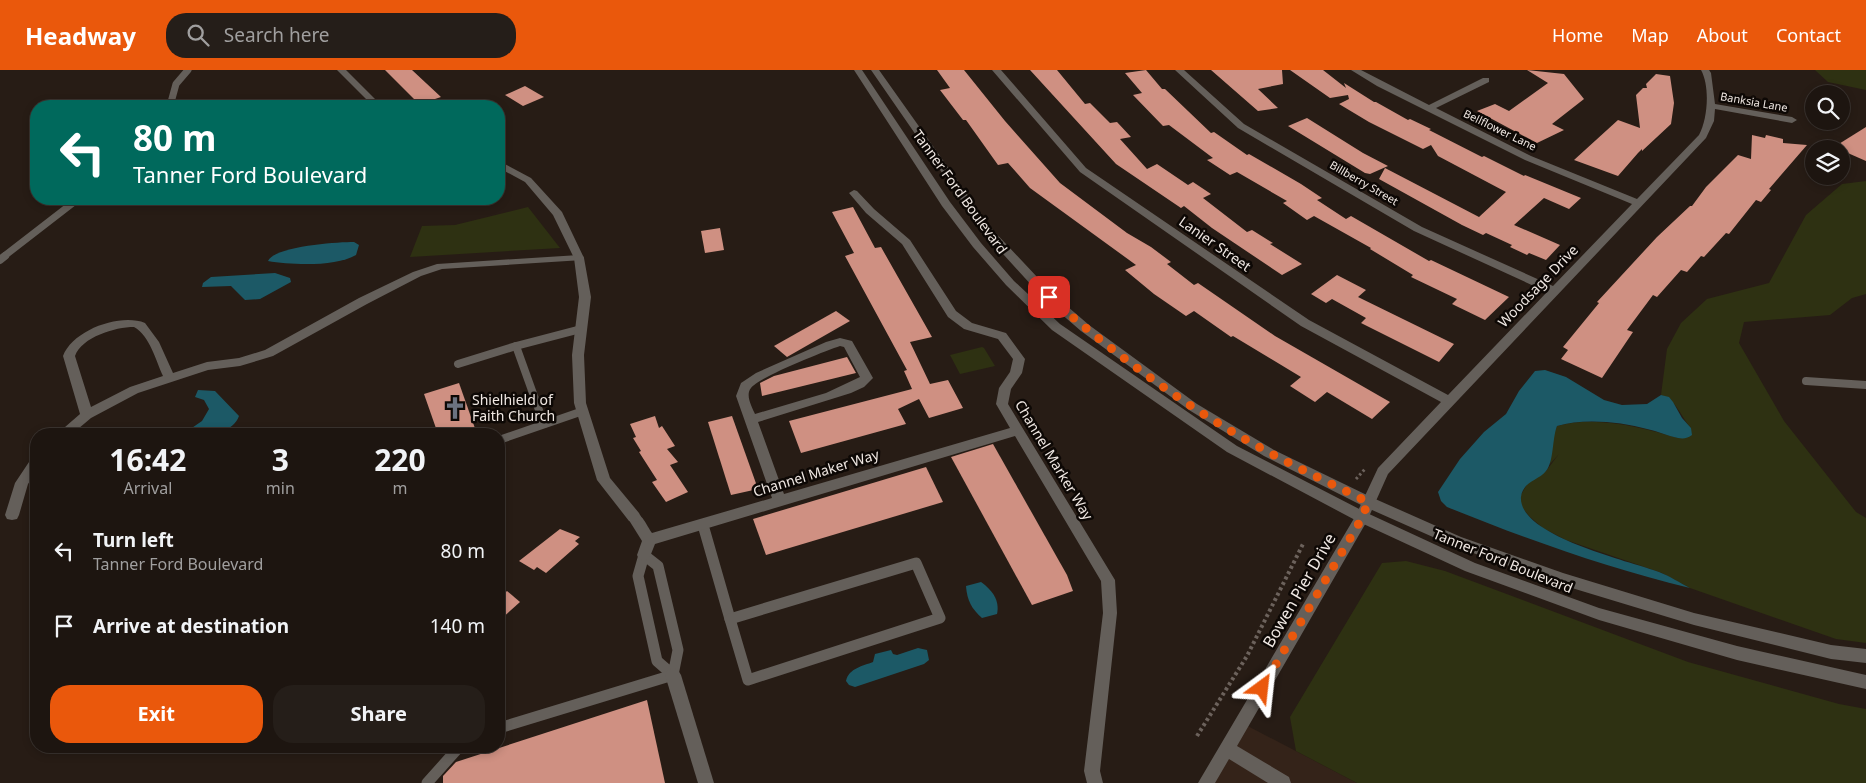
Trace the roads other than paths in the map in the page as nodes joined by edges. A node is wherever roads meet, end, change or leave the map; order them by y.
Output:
1 (188, 70) edge
2 (341, 70) edge
3 (858, 70) edge
4 (876, 70) edge
5 (996, 70) edge
6 (1179, 70) edge
7 (1355, 70) edge
8 (1704, 70) edge
9 (1486, 80) dead end
10 (172, 100) edge
11 (372, 100) edge
12 (1711, 106) junction
13 (1430, 108) junction
14 (1792, 120) dead end
15 (505, 167) edge
16 (854, 193) dead end
17 (1639, 203) junction
18 (70, 205) edge
19 (579, 258) junction
20 (0, 260) edge
21 (1554, 291) junction
22 (581, 329) junction
23 (516, 346) junction
24 (458, 364) dead end
25 (170, 376) junction
26 (1806, 381) dead end
27 (1866, 385) edge
28 (1449, 401) junction
29 (583, 411) junction
30 (87, 415) junction
31 (750, 420) junction
32 (544, 424) junction
33 (71, 428) edge
34 (1018, 430) junction
35 (505, 438) edge
36 (30, 471) edge
37 (780, 501) junction
38 (1368, 502) junction
39 (12, 514) dead end
40 (1362, 518) junction
41 (703, 525) junction
42 (649, 540) junction
43 (644, 555) junction
44 (730, 618) junction
45 (1866, 656) edge
46 (673, 675) junction
47 (1866, 682) edge
48 (505, 726) edge
49 (1227, 749) junction
50 (454, 753) edge
51 (427, 783) edge
52 (706, 783) edge
53 (1095, 783) edge
54 (1206, 783) edge
55 (1283, 783) edge

1 - 10 lane
2 - 11 street
3 - 40 street, Tanner Ford Boulevard
4 - 38 street, Tanner Ford Boulevard
5 - 28 street, Lanier Street
6 - 21 street, Billberry Street
7 - 13 street, Bellflower Lane
8 - 12 street, Woodsage Drive
9 - 13 street
12 - 14 street, Banksia Lane
12 - 17 street, Woodsage Drive
13 - 17 street, Bellflower Lane
15 - 19 street
16 - 34 street, Channel Marker Way
17 - 21 street, Woodsage Drive
18 - 20 lane
19 - 22 street
19 - 25 street
21 - 28 street, Woodsage Drive
22 - 23 lane
22 - 29 street
23 - 24 lane
23 - 32 lane
25 - 30 street
25 - 30 street
26 - 27 lane
28 - 38 street, Woodsage Drive
29 - 32 lane
29 - 42 street
30 - 33 street
31 - 31 street
31 - 37 street
32 - 35 lane
34 - 37 street, Channel Maker Way
34 - 53 street, Channel Marker Way
36 - 39 street
37 - 41 street, Channel Maker Way
38 - 40 street, Woodsage Drive
38 - 45 street, Tanner Ford Boulevard
40 - 47 street, Tanner Ford Boulevard
40 - 49 street, Bowen Pier Drive
41 - 42 street, Channel Maker Way
41 - 44 lane
42 - 43 street
43 - 46 lane
43 - 46 lane
44 - 44 lane
46 - 48 lane
46 - 52 street
49 - 54 street, Bowen Pier Drive
49 - 55 street
50 - 51 lane

